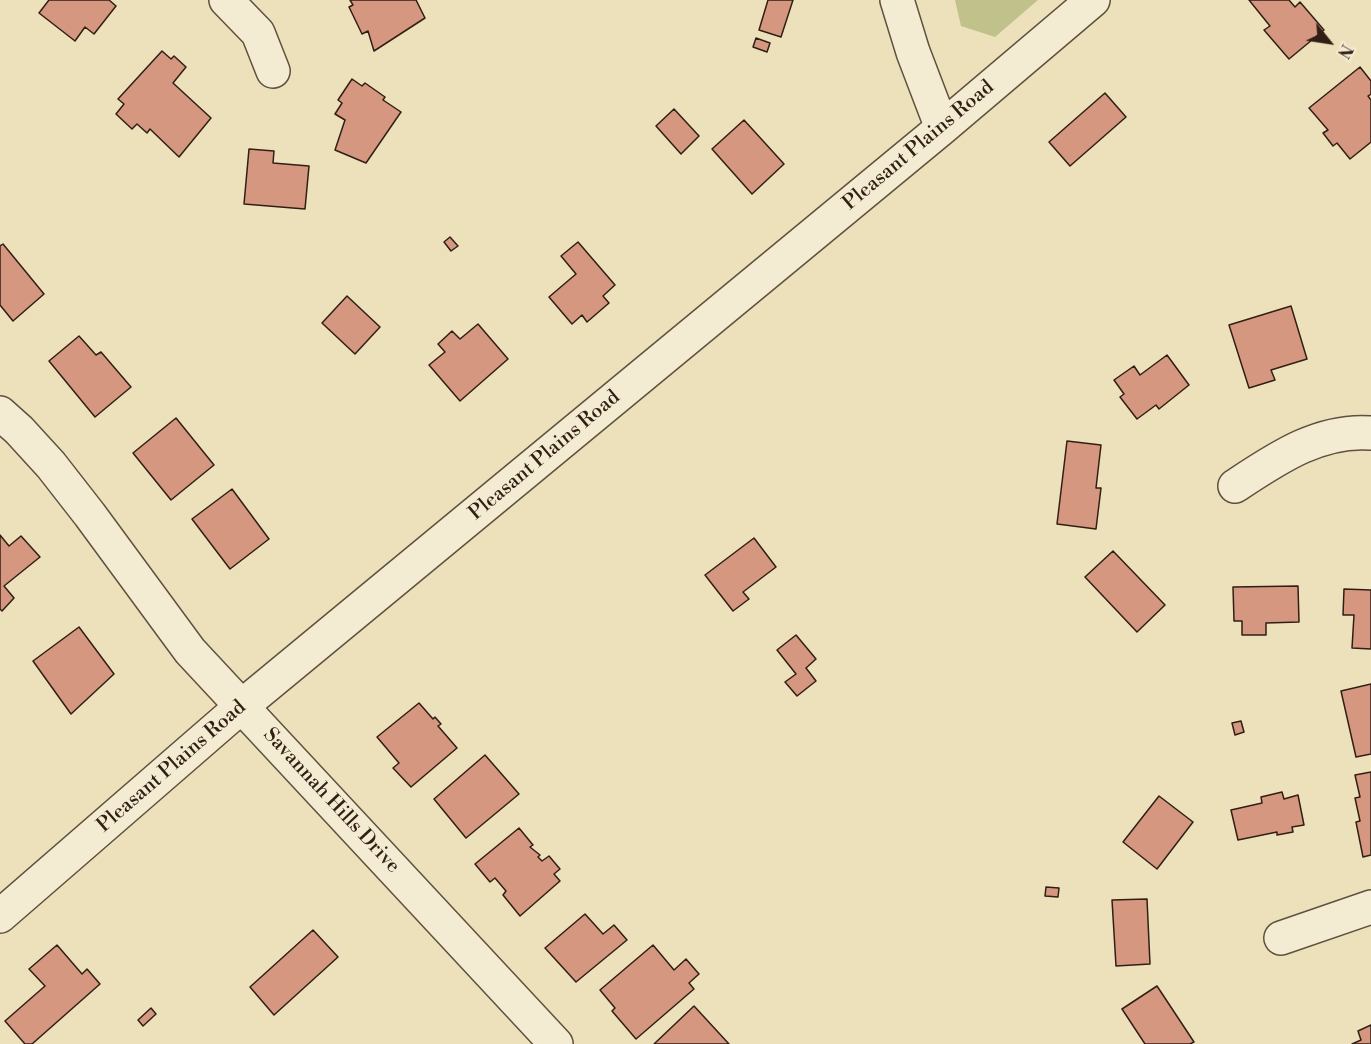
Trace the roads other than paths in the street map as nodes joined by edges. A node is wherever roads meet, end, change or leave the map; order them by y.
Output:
1 (226, 0) edge
2 (897, 0) edge
3 (1093, 0) edge
4 (273, 72) dead end
5 (942, 128) junction
6 (0, 413) edge
7 (1371, 433) edge
8 (1235, 486) dead end
9 (242, 706) junction
10 (1371, 907) edge
11 (0, 916) edge
12 (1281, 938) dead end
13 (556, 1044) edge

1 - 4 street
2 - 5 street
3 - 5 street, Pleasant Plains Road
5 - 9 street, Pleasant Plains Road
6 - 9 street, Savannah Hills Drive
7 - 8 street
9 - 11 street, Pleasant Plains Road
9 - 13 street, Savannah Hills Drive
10 - 12 street

